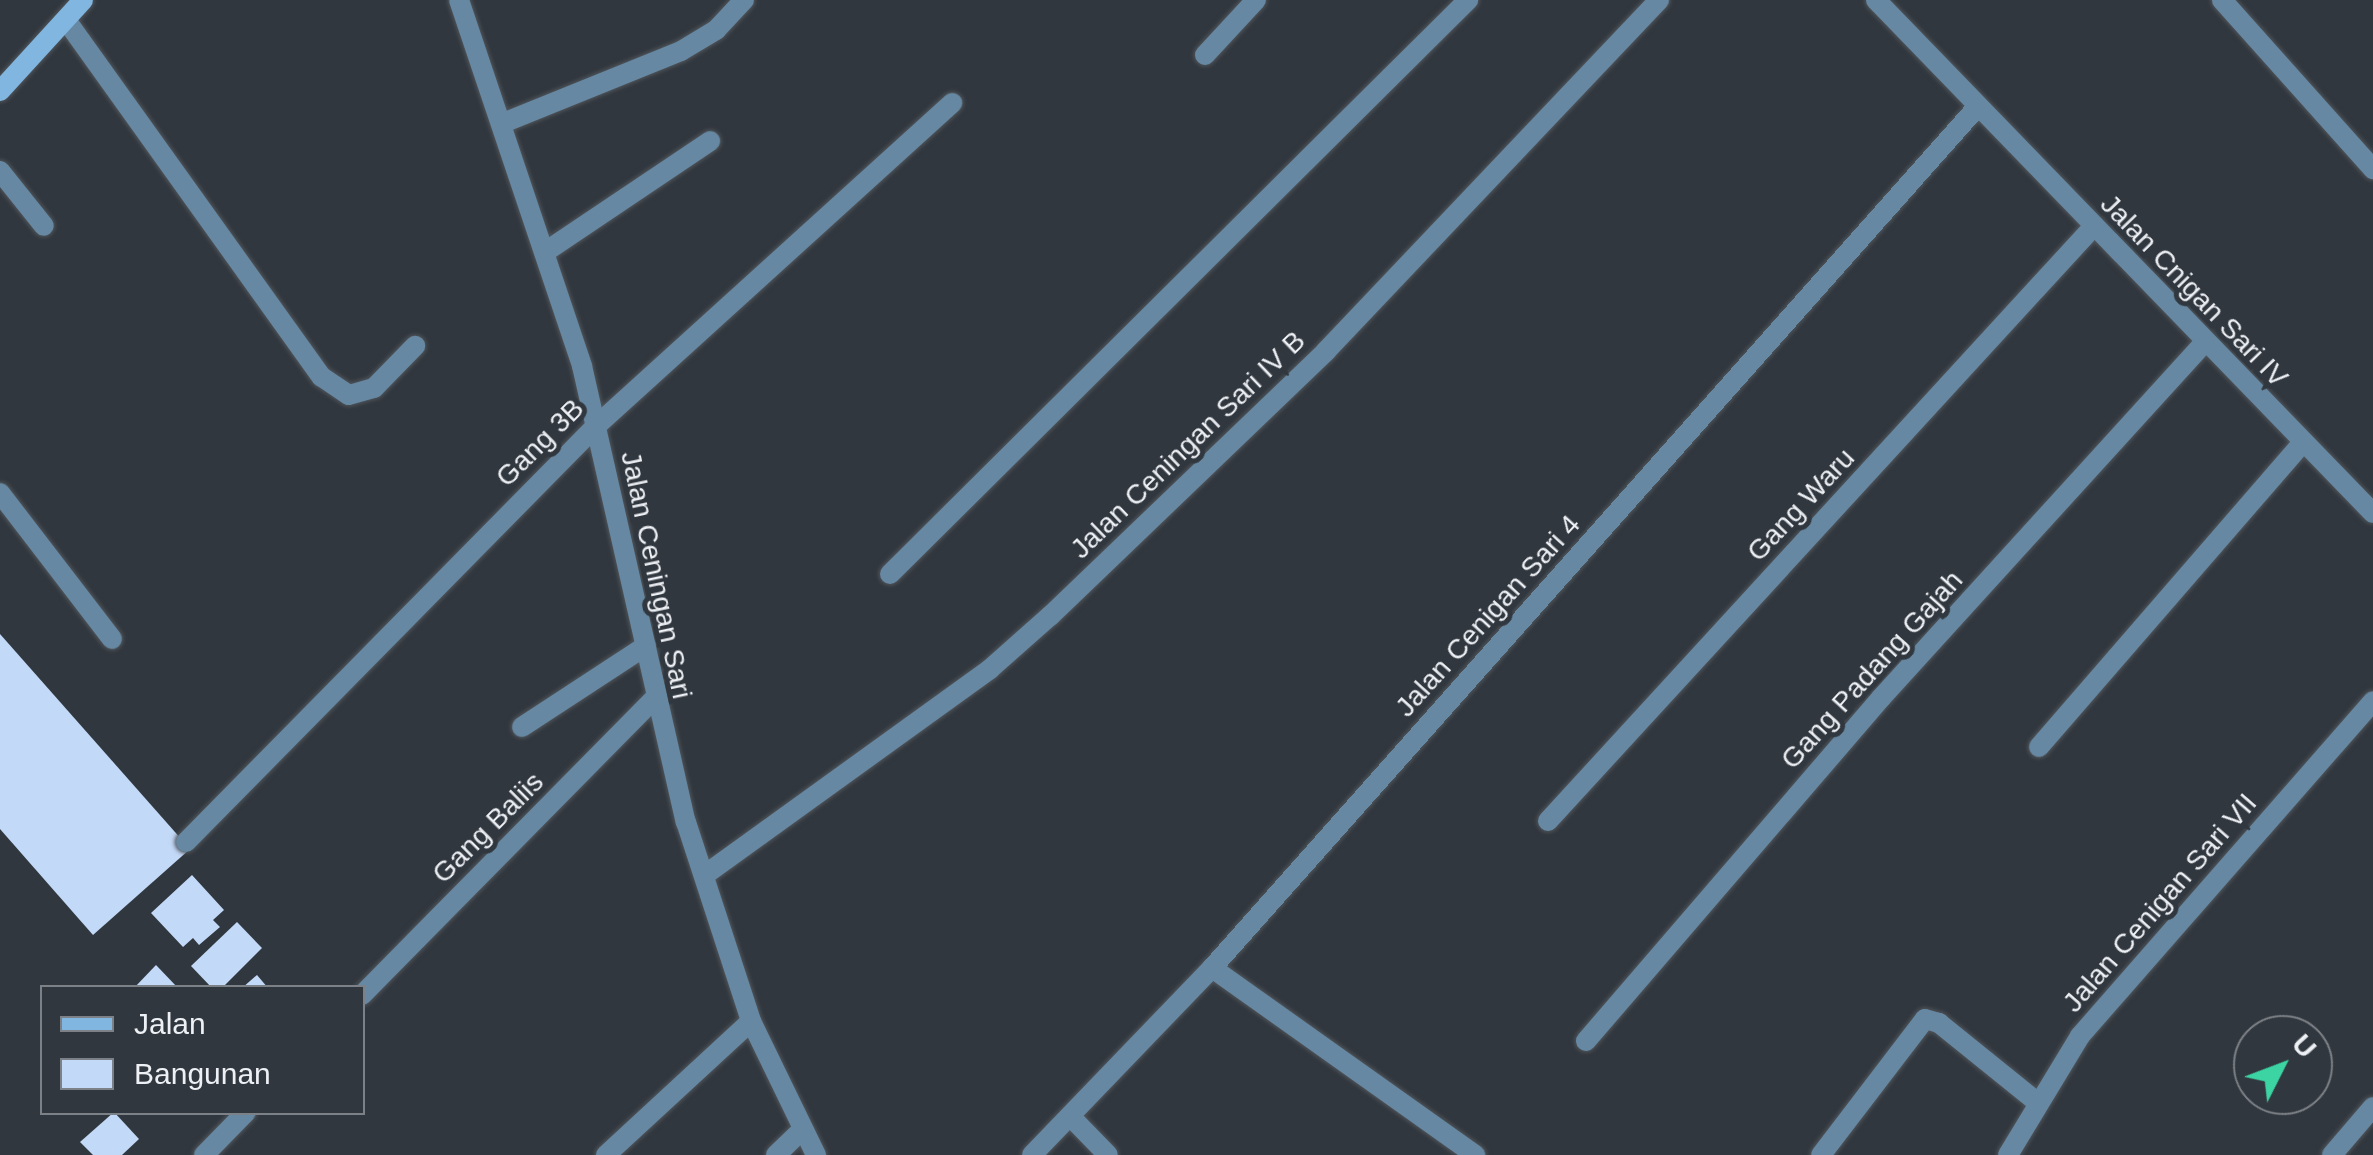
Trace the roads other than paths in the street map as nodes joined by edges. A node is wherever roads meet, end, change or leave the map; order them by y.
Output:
1 (82, 0) edge
2 (459, 0) edge
3 (744, 0) edge
4 (1256, 0) edge
5 (1468, 0) edge
6 (1659, 0) edge
7 (1876, 0) edge
8 (2222, 0) edge
9 (66, 20) junction
10 (1205, 55) dead end
11 (4, 80) edge
12 (952, 103) dead end
13 (1978, 106) junction
14 (503, 123) junction
15 (710, 141) dead end
16 (2373, 168) edge
17 (0, 171) edge
18 (44, 226) dead end
19 (2094, 226) junction
20 (545, 252) junction
21 (2205, 342) junction
22 (416, 346) dead end
23 (596, 426) junction
24 (2302, 442) junction
25 (0, 493) edge
26 (2373, 513) edge
27 (890, 574) dead end
28 (112, 639) dead end
29 (646, 646) junction
30 (653, 700) junction
31 (2373, 702) edge
32 (522, 726) dead end
33 (2039, 746) dead end
34 (1548, 821) dead end
35 (186, 842) dead end
36 (706, 874) junction
37 (1212, 968) junction
38 (365, 991) edge
39 (751, 1021) junction
40 (1586, 1041) dead end
41 (2038, 1103) junction
42 (2373, 1106) edge
43 (243, 1115) edge
44 (1070, 1116) junction
45 (802, 1130) junction
46 (204, 1155) edge
47 (606, 1155) edge
48 (776, 1155) edge
49 (816, 1155) edge
50 (1032, 1155) edge
51 (1108, 1155) edge
52 (1475, 1155) edge
53 (1820, 1155) edge
54 (2008, 1155) edge
55 (2332, 1155) edge

1 - 9 main road
2 - 14 street, Jalan Ceningan Sari
3 - 14 street
4 - 10 street
5 - 27 street
6 - 36 street, Jalan Ceningan Sari IV B
7 - 13 street, Jalan Cnigan Sari IV
8 - 16 street
9 - 11 main road
9 - 22 street
12 - 23 street, Gang 3B
13 - 19 street, Jalan Cnigan Sari IV
13 - 37 street, Jalan Cenigan Sari 4
14 - 20 street, Jalan Ceningan Sari
15 - 20 street
17 - 18 street
19 - 21 street, Jalan Cnigan Sari IV
19 - 34 street, Gang Waru
20 - 23 street, Jalan Ceningan Sari
21 - 24 street, Jalan Cnigan Sari IV
21 - 40 street, Gang Padang Gajah
23 - 29 street, Jalan Ceningan Sari
23 - 35 street, Gang 3B
24 - 26 street, Jalan Cnigan Sari IV
24 - 33 street
25 - 28 street
29 - 30 street, Jalan Ceningan Sari
29 - 32 street
30 - 36 street, Jalan Ceningan Sari
30 - 38 street, Gang Baliis
31 - 41 street, Jalan Cenigan Sari VII
36 - 39 street, Jalan Ceningan Sari
37 - 44 street, Jalan Cenigan Sari 4
37 - 52 street
39 - 45 street, Jalan Ceningan Sari
39 - 47 street
41 - 53 street
41 - 54 street, Jalan Cenigan Sari VII
42 - 55 street
43 - 46 street
44 - 50 street, Jalan Cenigan Sari 4
44 - 51 street
45 - 48 street
45 - 49 street, Jalan Ceningan Sari

